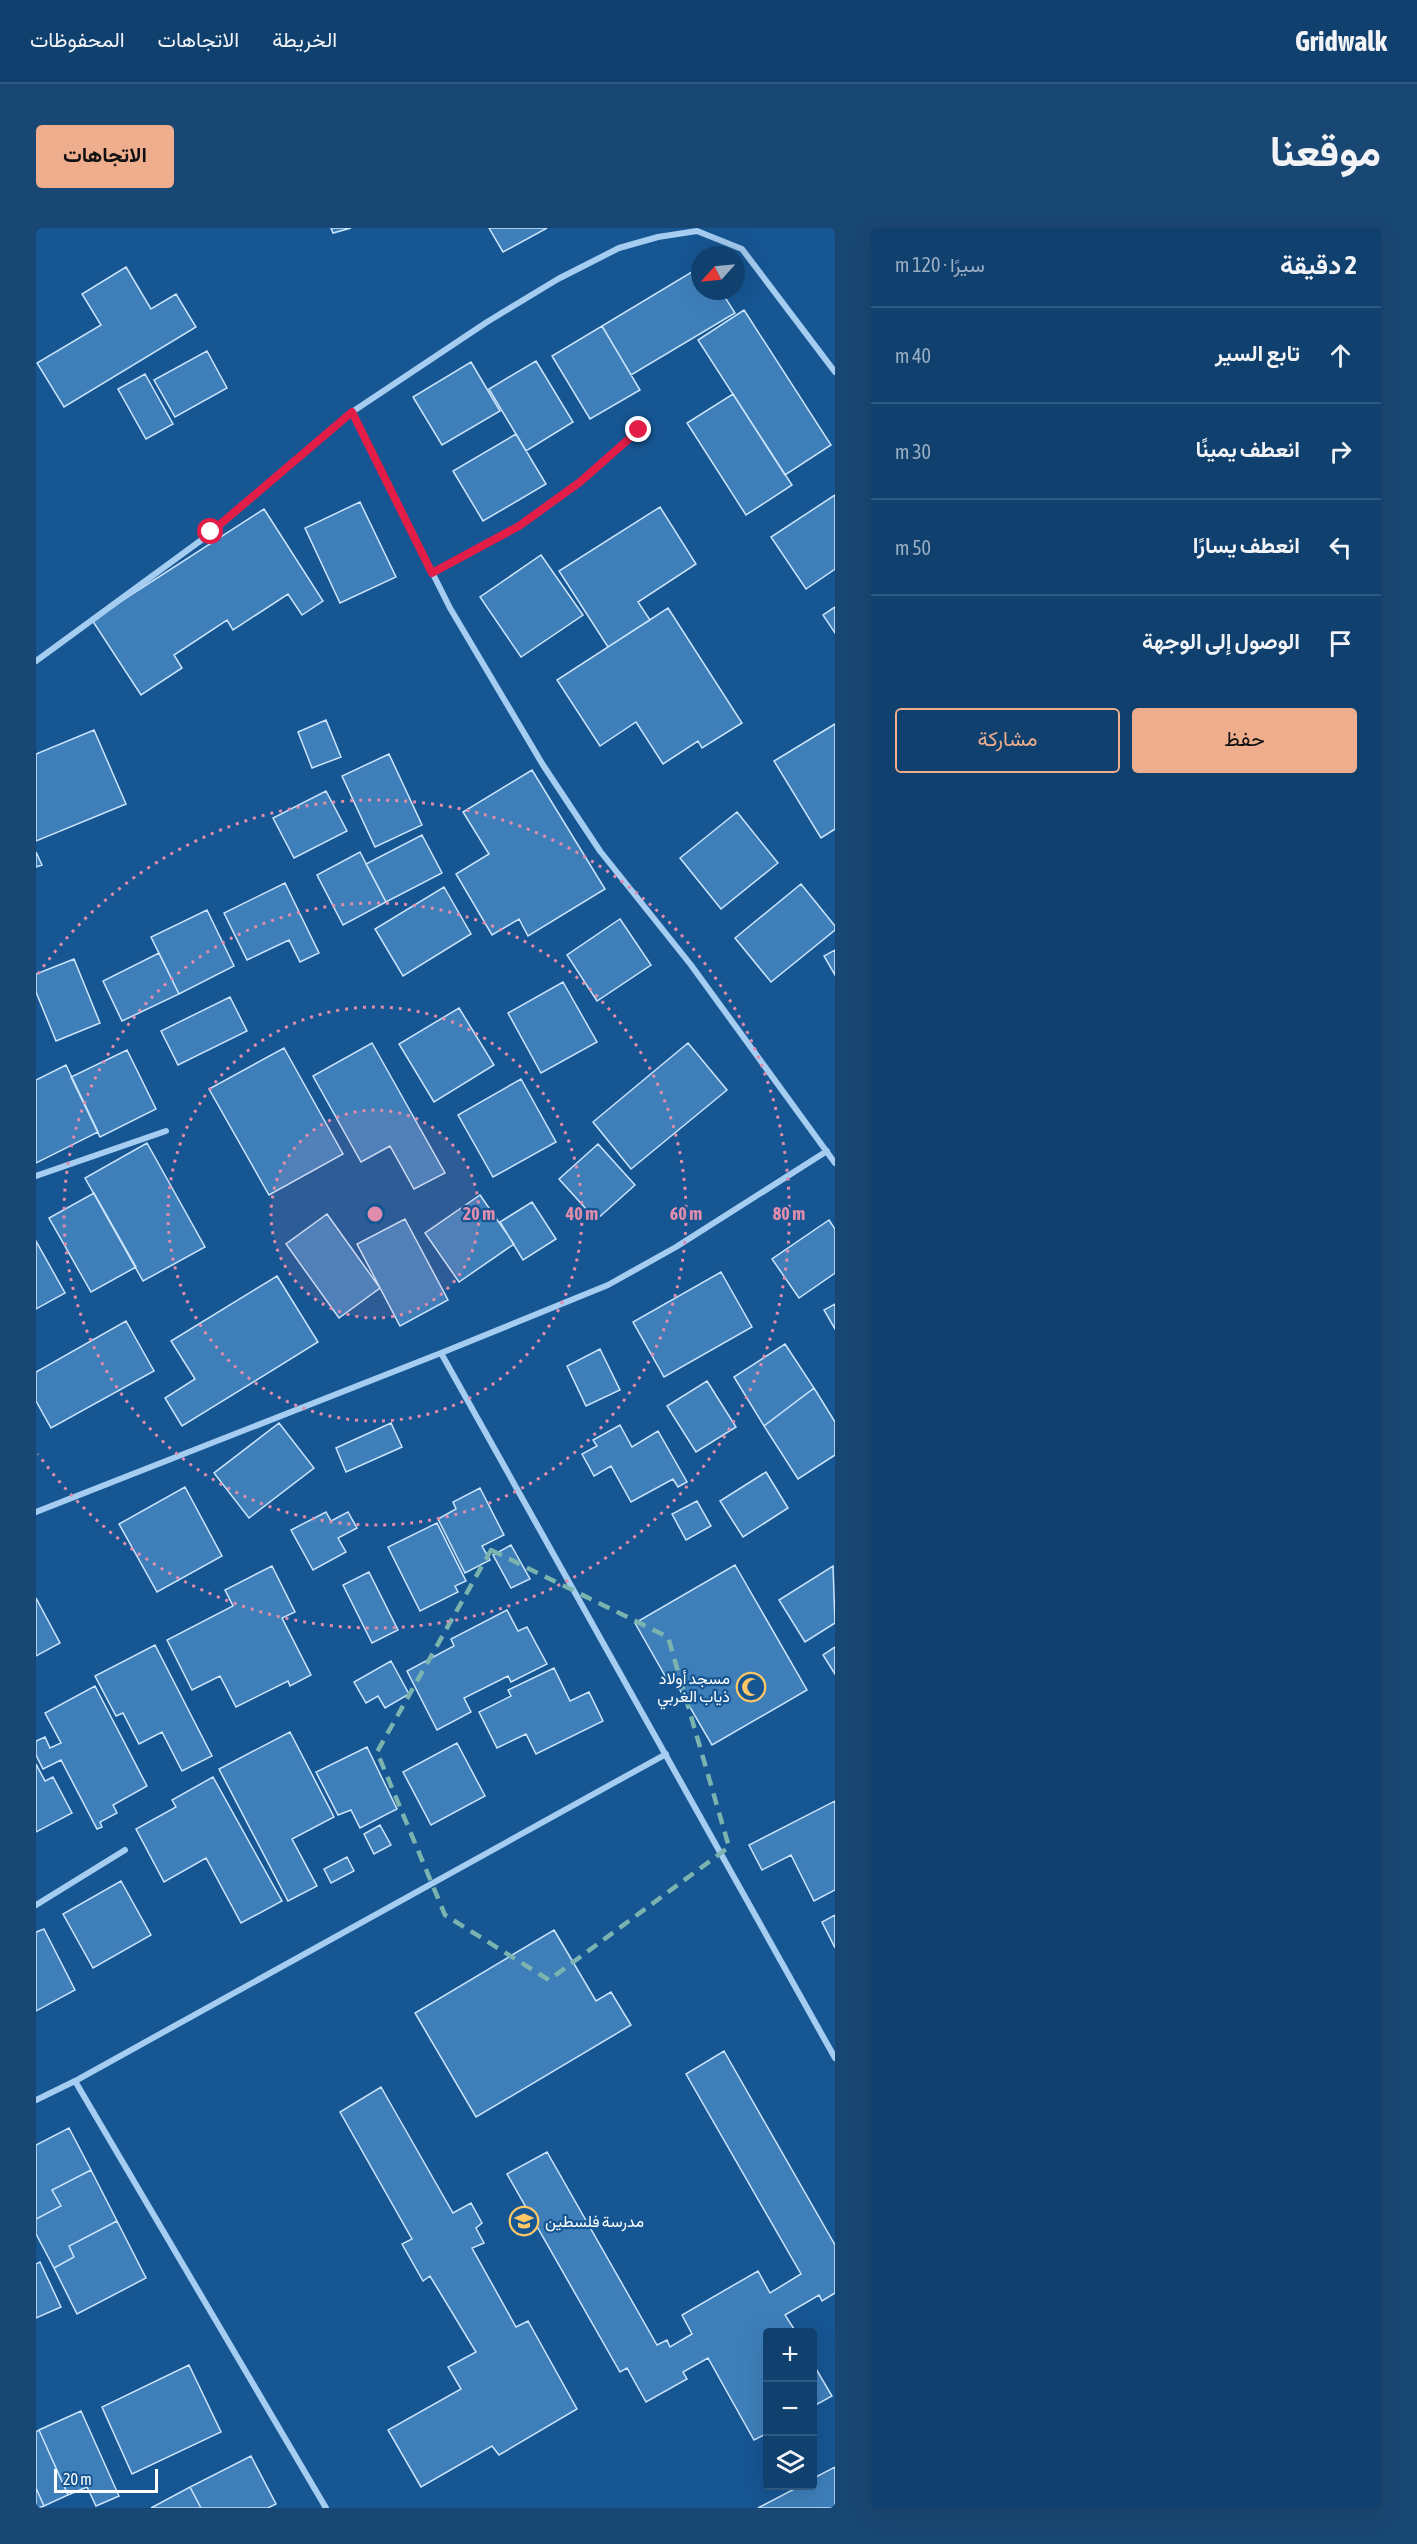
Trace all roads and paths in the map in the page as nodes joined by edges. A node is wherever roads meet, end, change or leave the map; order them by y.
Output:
1 (835, 372) edge
2 (352, 412) junction
3 (639, 430) dead end
4 (432, 573) junction
5 (36, 661) edge
6 (166, 1131) dead end
7 (827, 1151) junction
8 (835, 1163) edge
9 (36, 1176) edge
10 (441, 1353) junction
11 (36, 1512) edge
12 (666, 1754) junction
13 (125, 1850) dead end
14 (36, 1905) edge
15 (835, 2058) edge
16 (75, 2081) junction
17 (36, 2100) edge
18 (326, 2508) edge

1 - 2 street
2 - 4 street
2 - 5 street
3 - 4 street
4 - 7 street
6 - 9 street
7 - 8 street
7 - 10 street
10 - 11 street
10 - 12 street
12 - 15 street
12 - 16 street
13 - 14 street
16 - 17 street
16 - 18 street

